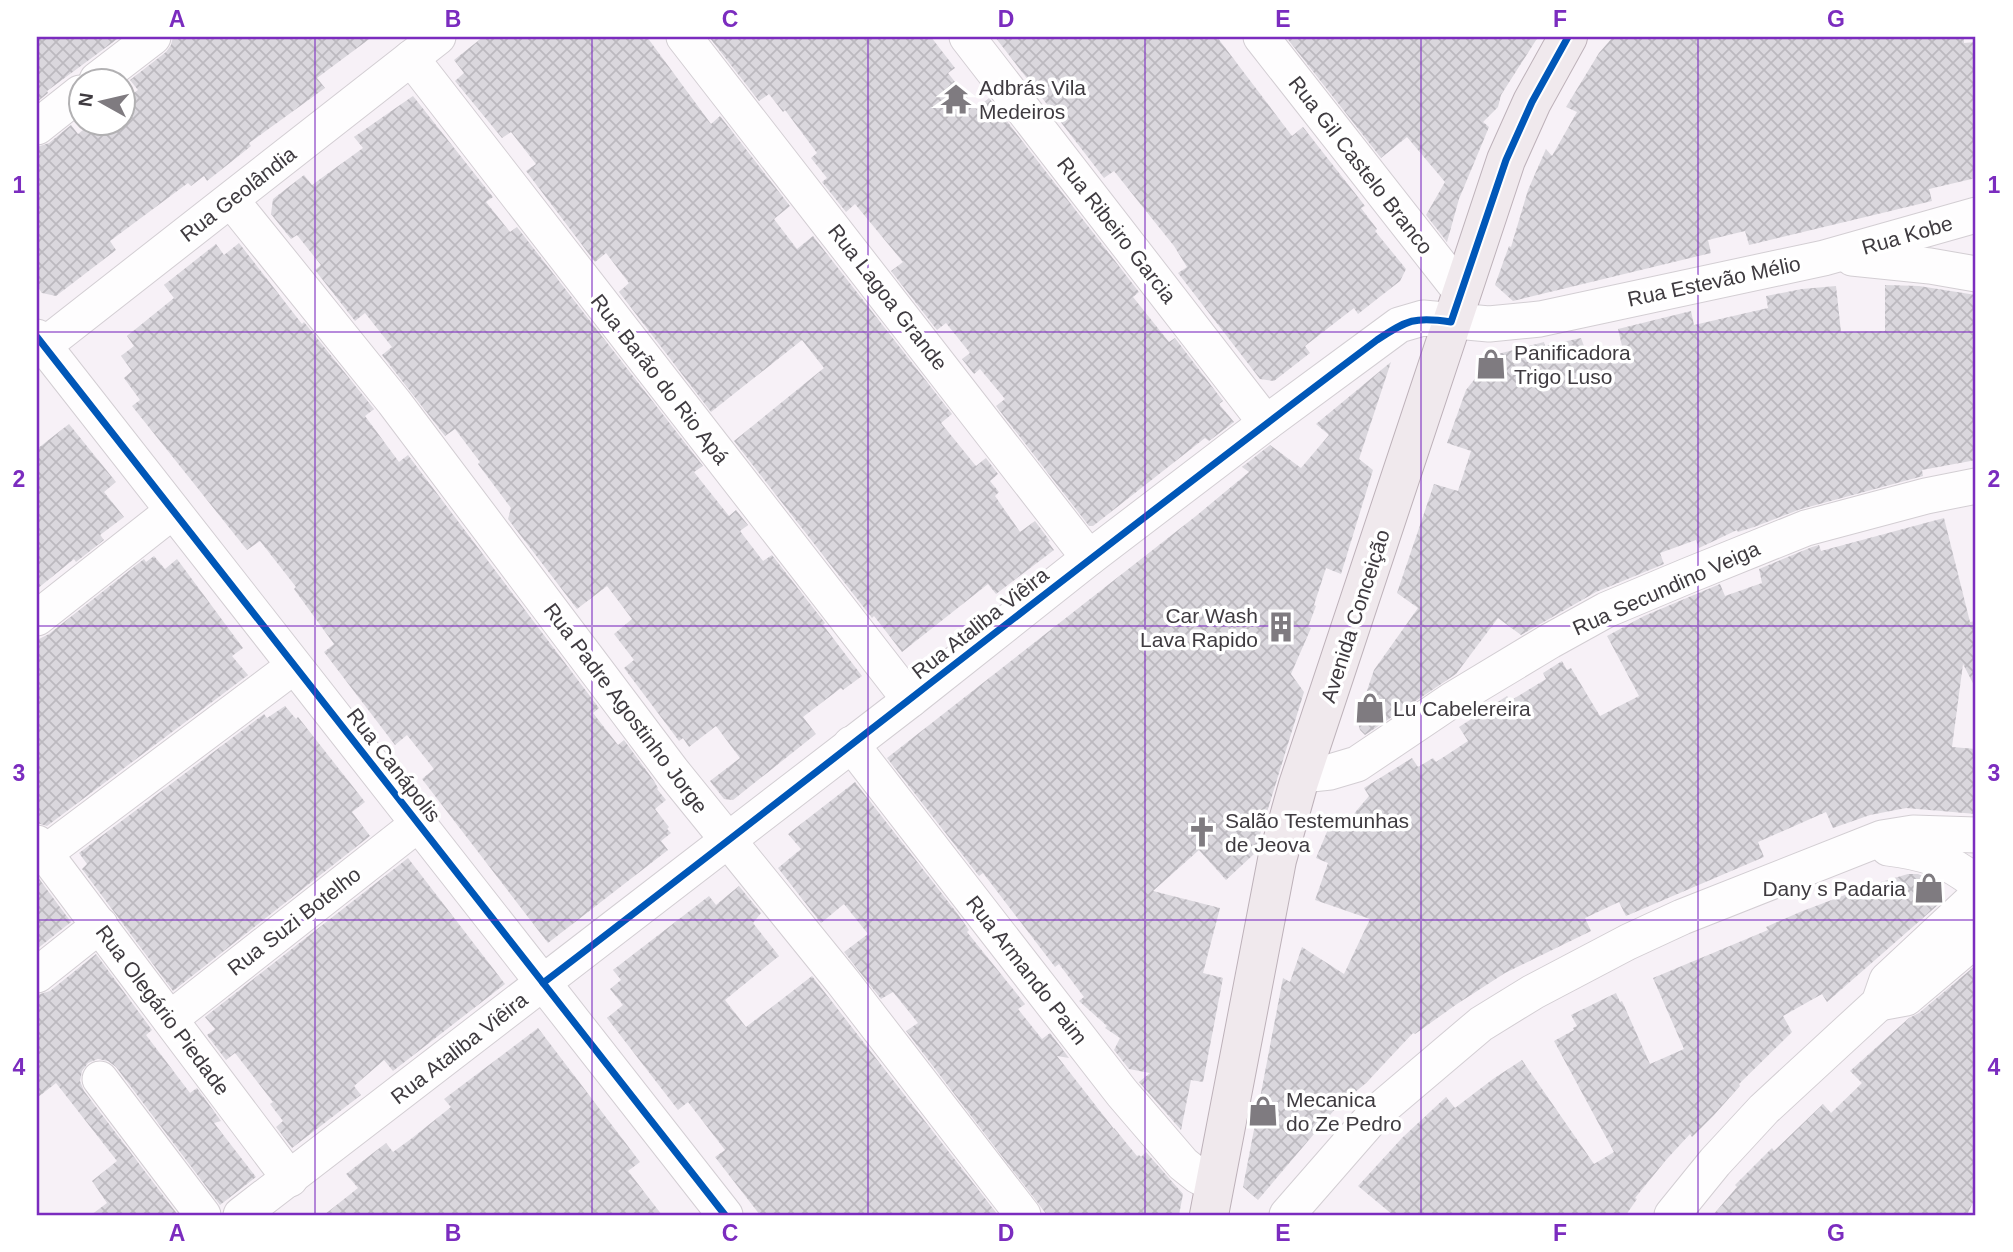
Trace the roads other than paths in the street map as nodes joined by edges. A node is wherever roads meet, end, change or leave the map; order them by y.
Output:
1 (153, 37) edge
2 (438, 37) edge
3 (684, 37) edge
4 (967, 37) edge
5 (1262, 37) edge
6 (1568, 37) edge
7 (411, 58) junction
8 (115, 66) edge
9 (66, 104) edge
10 (37, 127) edge
11 (231, 200) junction
12 (1976, 215) edge
13 (1927, 229) junction
14 (1838, 254) junction
15 (1930, 266) junction
16 (1976, 274) edge
17 (1456, 307) junction
18 (39, 344) edge
19 (1266, 423) junction
20 (1976, 486) edge
21 (173, 511) junction
22 (1089, 558) junction
23 (37, 618) edge
24 (294, 666) junction
25 (910, 700) junction
26 (851, 744) junction
27 (1302, 775) junction
28 (418, 824) junction
29 (1976, 835) edge
30 (727, 840) junction
31 (1860, 846) junction
32 (41, 848) edge
33 (1976, 882) edge
34 (100, 925) junction
35 (1976, 939) edge
36 (37, 975) edge
37 (542, 983) junction
38 (1879, 1003) junction
39 (170, 1019) junction
40 (100, 1079) dead end
41 (290, 1178) junction
42 (1212, 1200) edge
43 (203, 1215) edge
44 (242, 1215) edge
45 (725, 1215) edge
46 (1023, 1215) edge
47 (1287, 1215) edge
48 (1672, 1215) edge

1 - 8 street
2 - 7 street, Rua Geolândia
3 - 22 street, Rua Lagoa Grande
4 - 19 street, Rua Ribeiro Garcia
5 - 17 street, Rua Gil Castelo Branco
6 - 17 main road, Avenida Conceição
7 - 11 street, Rua Geolândia
7 - 25 street, Rua Barão do Rio Apá
9 - 10 street
11 - 18 street, Rua Geolândia
11 - 30 street, Rua Padre Agostinho Jorge
12 - 13 street, Rua Kobe
13 - 14 street, Rua Kobe
13 - 15 street
14 - 15 street, Rua Estevão Mélio
14 - 17 street, Rua Estevão Mélio
15 - 16 street, Rua Estevão Mélio
17 - 19 street, Rua Ataliba Viêira
17 - 27 main road, Avenida Conceição
18 - 21 street, Rua Canápolis
19 - 22 street, Rua Ataliba Viêira
20 - 27 street, Rua Secundino Veiga
21 - 23 street
21 - 24 street, Rua Canápolis
22 - 25 street, Rua Ataliba Viêira
24 - 28 street, Rua Canápolis
24 - 32 street
25 - 26 street, Rua Ataliba Viêira
26 - 30 street, Rua Ataliba Viêira
26 - 42 street, Rua Armando Paim
27 - 42 main road, Avenida Conceição
28 - 37 street, Rua Canápolis
28 - 39 street, Rua Suzi Botelho
29 - 31 street
30 - 37 street, Rua Ataliba Viêira
30 - 46 street, Rua Padre Agostinho Jorge
31 - 33 street
31 - 47 street
32 - 34 street, Rua Olegário Piedade
33 - 38 street
34 - 36 street
34 - 39 street, Rua Olegário Piedade
35 - 38 street
37 - 41 street, Rua Ataliba Viêira
37 - 45 street, Rua Canápolis
38 - 48 street
39 - 41 street, Rua Olegário Piedade
40 - 43 street
41 - 44 street, Rua Ataliba Viêira

